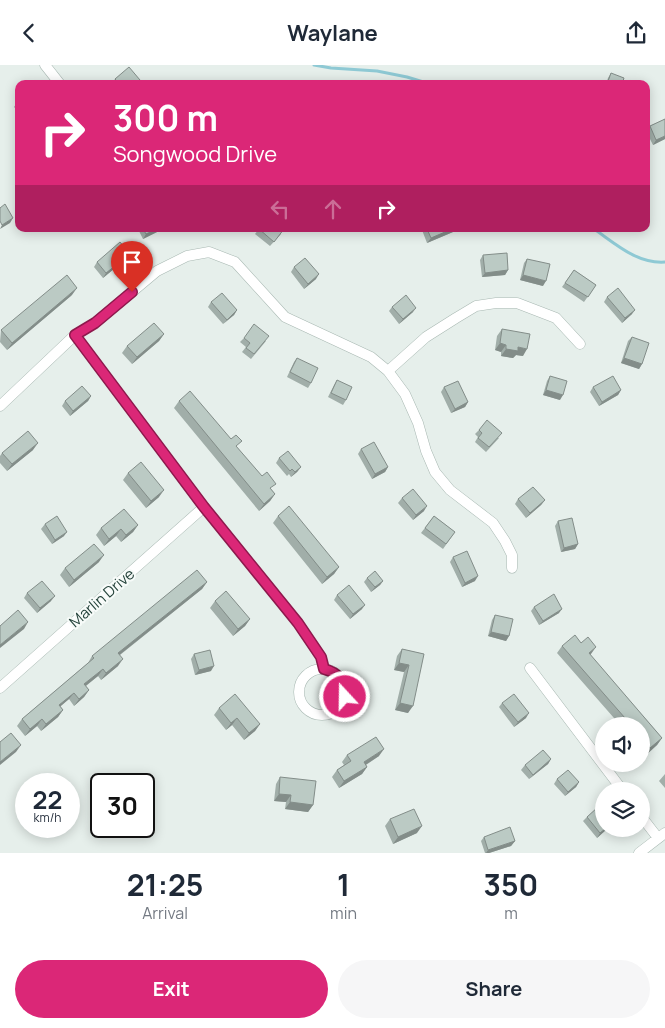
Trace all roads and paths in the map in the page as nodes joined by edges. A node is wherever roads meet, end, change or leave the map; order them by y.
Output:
1 (45, 65) edge
2 (57, 80) edge
3 (75, 335) junction
4 (580, 344) dead end
5 (388, 371) junction
6 (0, 406) edge
7 (204, 507) junction
8 (512, 568) dead end
9 (530, 668) dead end
10 (324, 669) junction
11 (0, 688) edge
12 (616, 782) edge
13 (650, 825) edge
14 (662, 836) edge
15 (639, 853) edge

1 - 2 street
3 - 5 street
3 - 6 street
3 - 7 street
4 - 5 street
5 - 8 street
7 - 10 street
7 - 11 street, Marlin Drive
9 - 12 street
10 - 10 street
13 - 14 street
14 - 15 street

